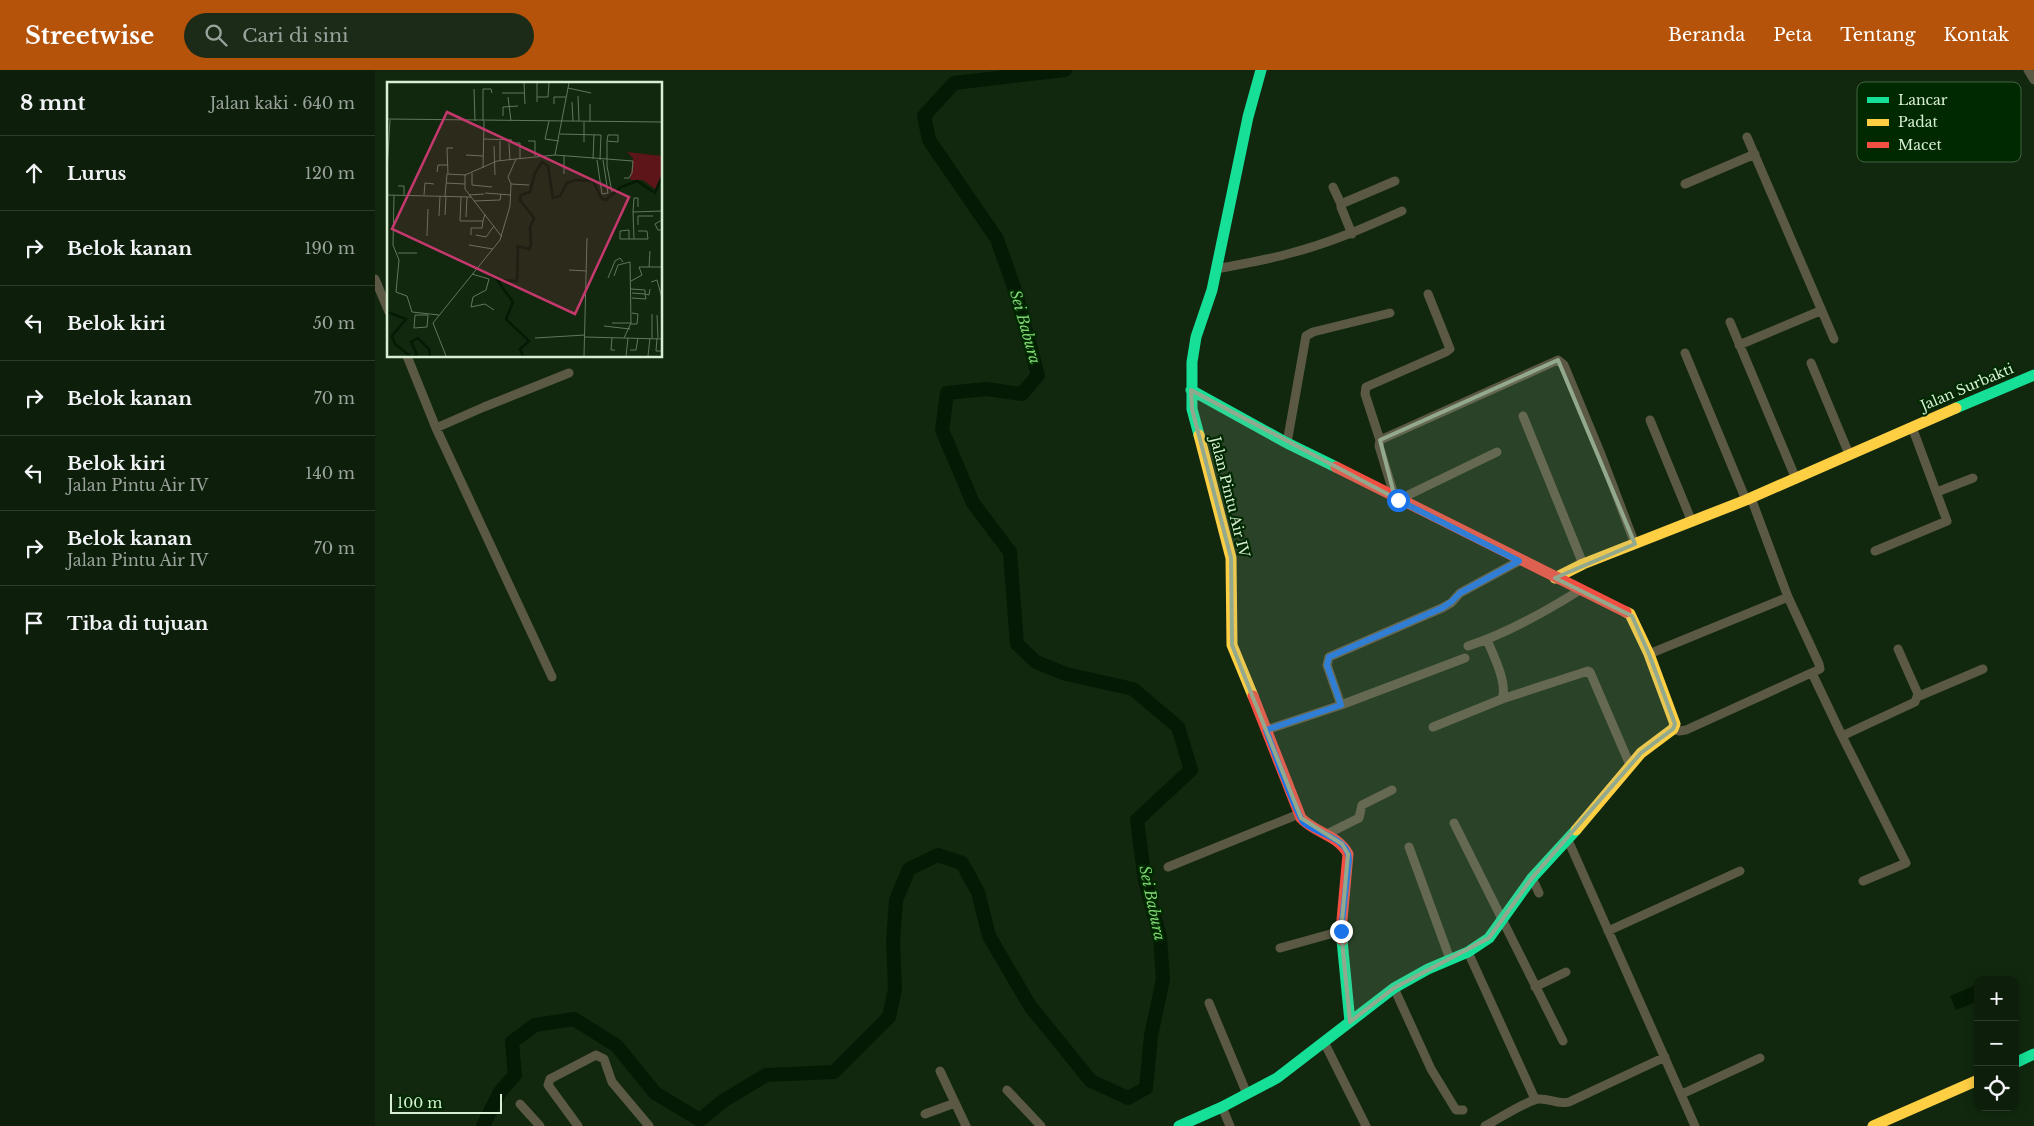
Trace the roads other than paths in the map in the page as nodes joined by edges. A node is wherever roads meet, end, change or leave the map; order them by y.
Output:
1 (1261, 70) edge
2 (2029, 70) edge
3 (2034, 80) edge
4 (1747, 137) dead end
5 (1755, 154) junction
6 (1395, 181) dead end
7 (1685, 184) dead end
8 (1333, 187) dead end
9 (1341, 204) junction
10 (1402, 211) dead end
11 (1351, 234) junction
12 (1216, 269) junction
13 (375, 279) edge
14 (1428, 294) dead end
15 (387, 307) edge
16 (1821, 311) junction
17 (1390, 313) dead end
18 (1730, 322) dead end
19 (1833, 339) dead end
20 (1739, 345) junction
21 (1685, 353) dead end
22 (408, 358) edge
23 (1811, 364) dead end
24 (569, 373) dead end
25 (2034, 375) edge
26 (1191, 390) junction
27 (1523, 416) dead end
28 (1650, 420) dead end
29 (1912, 427) junction
30 (436, 428) junction
31 (1380, 440) junction
32 (1287, 443) junction
33 (1497, 452) dead end
34 (1849, 454) junction
35 (1973, 478) dead end
36 (1796, 479) junction
37 (1937, 492) junction
38 (1397, 499) junction
39 (1749, 499) junction
40 (1692, 522) junction
41 (1635, 544) junction
42 (1875, 551) dead end
43 (1519, 561) junction
44 (1583, 564) junction
45 (1555, 578) junction
46 (1580, 590) junction
47 (1788, 597) junction
48 (1487, 640) junction
49 (1468, 646) dead end
50 (1898, 650) dead end
51 (1649, 654) junction
52 (1465, 658) dead end
53 (1983, 669) dead end
54 (1812, 673) junction
55 (552, 677) dead end
56 (1917, 697) junction
57 (1502, 699) junction
58 (1341, 705) junction
59 (1433, 727) dead end
60 (1673, 729) junction
61 (1266, 730) junction
62 (1842, 736) junction
63 (1630, 765) junction
64 (1392, 790) dead end
65 (1299, 814) junction
66 (1454, 823) dead end
67 (1325, 835) junction
68 (1568, 840) junction
69 (1409, 848) dead end
70 (1168, 867) dead end
71 (1740, 871) dead end
72 (1532, 878) junction
73 (1863, 881) dead end
74 (1539, 893) dead end
75 (1501, 919) junction
76 (1341, 931) junction
77 (1609, 931) junction
78 (1280, 948) dead end
79 (1467, 952) junction
80 (1450, 959) junction
81 (1566, 972) dead end
82 (1535, 987) junction
83 (1394, 988) junction
84 (1209, 1003) dead end
85 (1350, 1022) junction
86 (1324, 1042) junction
87 (1563, 1042) dead end
88 (2034, 1054) edge
89 (1665, 1056) junction
90 (1760, 1058) dead end
91 (2019, 1061) edge
92 (941, 1071) dead end
93 (1974, 1082) edge
94 (1007, 1090) dead end
95 (1247, 1094) junction
96 (1682, 1094) junction
97 (1535, 1099) junction
98 (955, 1103) junction
99 (521, 1104) dead end
100 (1222, 1107) junction
101 (1463, 1110) dead end
102 (925, 1114) dead end
103 (540, 1126) edge
104 (578, 1126) edge
105 (649, 1126) edge
106 (966, 1126) edge
107 (1041, 1126) edge
108 (1179, 1126) edge
109 (1230, 1126) edge
110 (1366, 1126) edge
111 (1485, 1126) edge
112 (1695, 1126) edge
113 (1873, 1126) edge

1 - 12 street, Jalan Pintu Air IV
2 - 3 street
4 - 5 street
5 - 7 street
5 - 16 street
6 - 9 street
8 - 9 street
9 - 11 street
10 - 11 street
11 - 12 street
12 - 26 street, Jalan Pintu Air IV
13 - 15 street
14 - 31 street
16 - 19 street
16 - 20 street
17 - 32 street
18 - 20 street
20 - 36 street
21 - 39 street
22 - 30 street
23 - 34 street
24 - 30 street
25 - 29 street, Jalan Surbakti
26 - 32 street
26 - 61 street, Jalan Pintu Air IV
27 - 44 street
28 - 40 street
29 - 34 street, Jalan Surbakti
29 - 37 street
30 - 55 street
31 - 38 street
31 - 41 street
32 - 38 street
33 - 38 street
34 - 36 street, Jalan Surbakti
35 - 37 street
36 - 39 street, Jalan Surbakti
37 - 42 street
38 - 43 street
39 - 40 street, Jalan Surbakti
39 - 47 street
40 - 41 street, Jalan Surbakti
41 - 44 street, Jalan Surbakti
43 - 45 street
43 - 58 street
44 - 45 street, Jalan Surbakti
45 - 46 street
46 - 48 street
46 - 51 street
47 - 51 street
47 - 54 street
48 - 49 street
48 - 57 street
50 - 56 street
51 - 60 street
52 - 58 street
53 - 56 street
54 - 60 street
54 - 62 street
56 - 62 street
57 - 59 street
57 - 63 street
58 - 61 street
60 - 63 street
61 - 65 street, Jalan Pintu Air IV
62 - 73 street
63 - 68 street
64 - 67 street
65 - 67 street, Jalan Pintu Air IV
65 - 70 street
66 - 75 street
67 - 76 street, Jalan Pintu Air IV
68 - 72 street
68 - 77 street
69 - 80 street
71 - 77 street
72 - 74 street
72 - 75 street
75 - 79 street
75 - 82 street
76 - 78 street
76 - 85 street, Jalan Pintu Air IV
77 - 89 street
79 - 80 street
79 - 97 street
80 - 83 street
81 - 82 street
82 - 87 street
83 - 85 street
83 - 101 street
84 - 95 street
85 - 86 street
86 - 95 street
86 - 110 street
88 - 91 street
89 - 96 street
89 - 97 street
90 - 96 street
92 - 98 street
93 - 113 street
94 - 107 street
95 - 100 street
96 - 112 street
97 - 111 street
98 - 102 street
98 - 106 street
99 - 103 street
100 - 108 street
100 - 109 street
104 - 105 street

